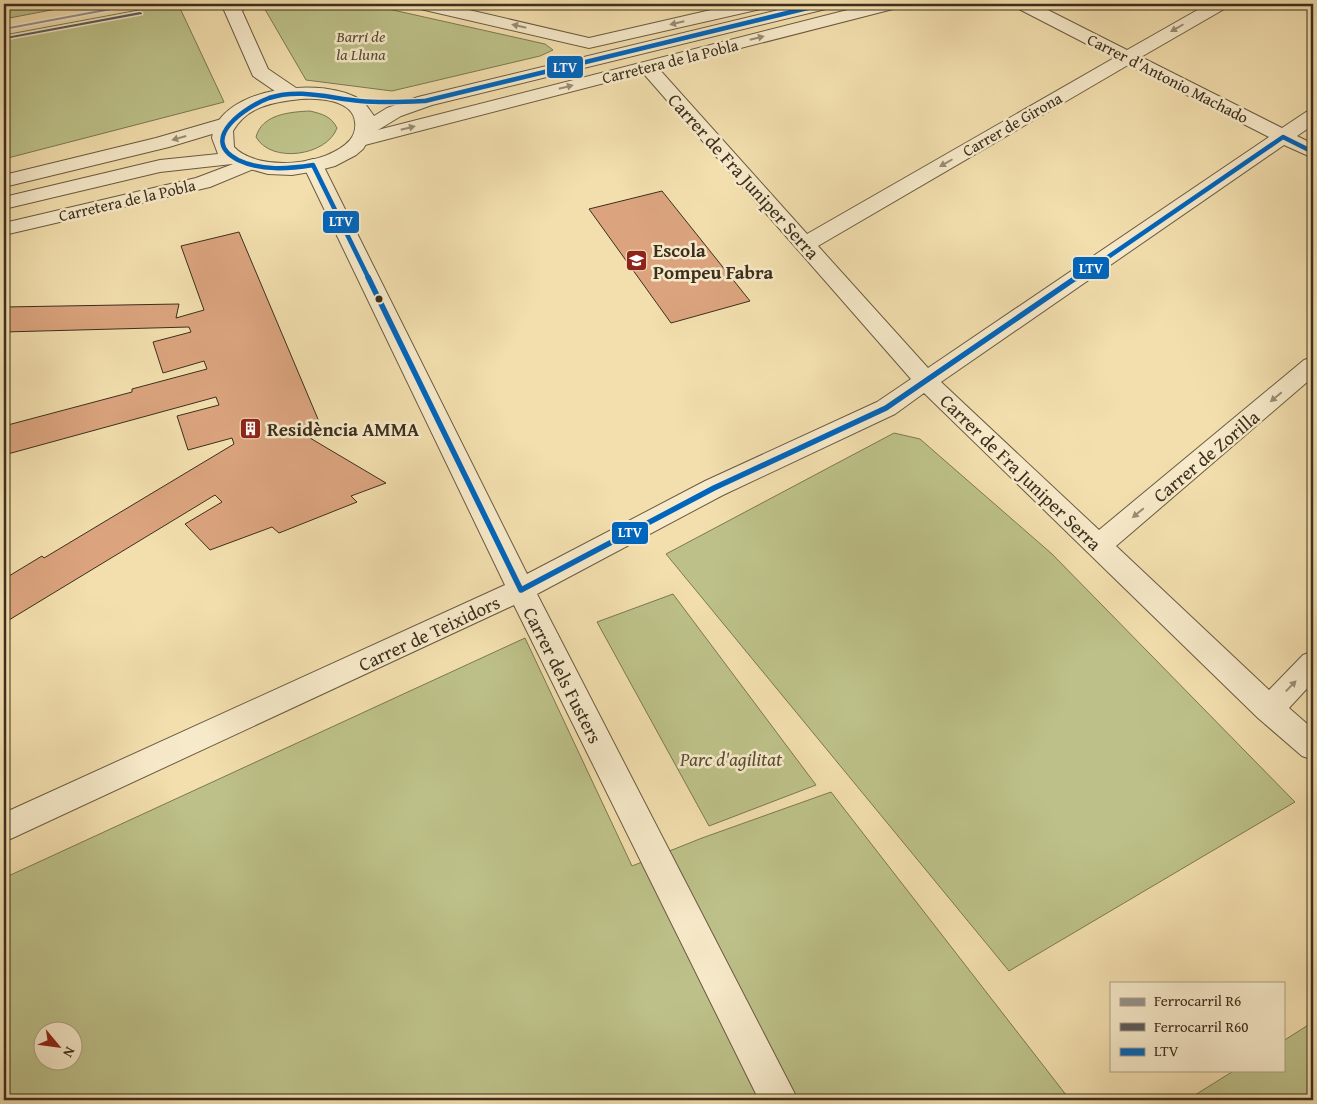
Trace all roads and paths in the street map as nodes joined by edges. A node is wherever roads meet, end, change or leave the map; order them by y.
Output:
1 (240, 4) edge
2 (422, 4) edge
3 (476, 4) edge
4 (759, 4) edge
5 (824, 4) edge
6 (891, 4) edge
7 (1023, 4) edge
8 (1220, 4) edge
9 (448, 10) junction
10 (1127, 58) junction
11 (647, 67) junction
12 (260, 72) junction
13 (292, 94) junction
14 (347, 100) junction
15 (425, 100) junction
16 (252, 104) junction
17 (1313, 116) edge
18 (223, 131) junction
19 (364, 134) junction
20 (1283, 137) junction
21 (1313, 152) edge
22 (242, 161) junction
23 (313, 165) junction
24 (160, 166) junction
25 (4, 181) edge
26 (4, 203) edge
27 (4, 229) edge
28 (805, 244) junction
29 (1313, 365) edge
30 (926, 381) junction
31 (1098, 546) junction
32 (521, 590) junction
33 (1313, 663) edge
34 (1269, 709) junction
35 (1313, 747) edge
36 (4, 828) edge
37 (779, 1100) edge

1 - 12 street
2 - 9 street
3 - 9 street
4 -> 9 street
5 - 15 street, Carretera de la Pobla
11 -> 6 street, Carretera de la Pobla
7 - 10 street, Carrer d'Antonio Machado
8 -> 10 street, Carrer de Girona
10 - 20 street, Carrer d'Antonio Machado
10 -> 28 street, Carrer de Girona
19 -> 11 street, Carretera de la Pobla
11 - 28 street, Carrer de Fra Juniper Serra
12 - 13 street
12 - 16 street
13 - 14 street, Carretera de la Pobla
13 - 16 street, Carretera de la Pobla
14 - 15 street, Carretera de la Pobla
14 - 19 street
15 - 19 street, Carretera de la Pobla
16 - 18 street, Carretera de la Pobla
17 - 20 street, Carrer de Teixidors
18 - 22 street
18 - 24 street, Carretera de la Pobla
18 -> 25 street
19 - 23 street
20 - 21 street, Carrer d'Antonio Machado
20 - 30 street, Carrer de Teixidors
22 - 23 street
22 - 24 street, Carretera de la Pobla
22 - 27 street, Carretera de la Pobla
23 - 32 street, Carrer dels Fusters
24 - 26 street, Carretera de la Pobla
28 - 30 street, Carrer de Fra Juniper Serra
29 -> 31 street, Carrer de Zorilla
30 - 31 street, Carrer de Fra Juniper Serra
30 - 32 street, Carrer de Teixidors
31 - 34 street, Carrer de Fra Juniper Serra
32 - 36 street, Carrer de Teixidors
32 - 37 street, Carrer dels Fusters
34 -> 33 street
34 - 35 street, Carrer de Fra Juniper Serra

